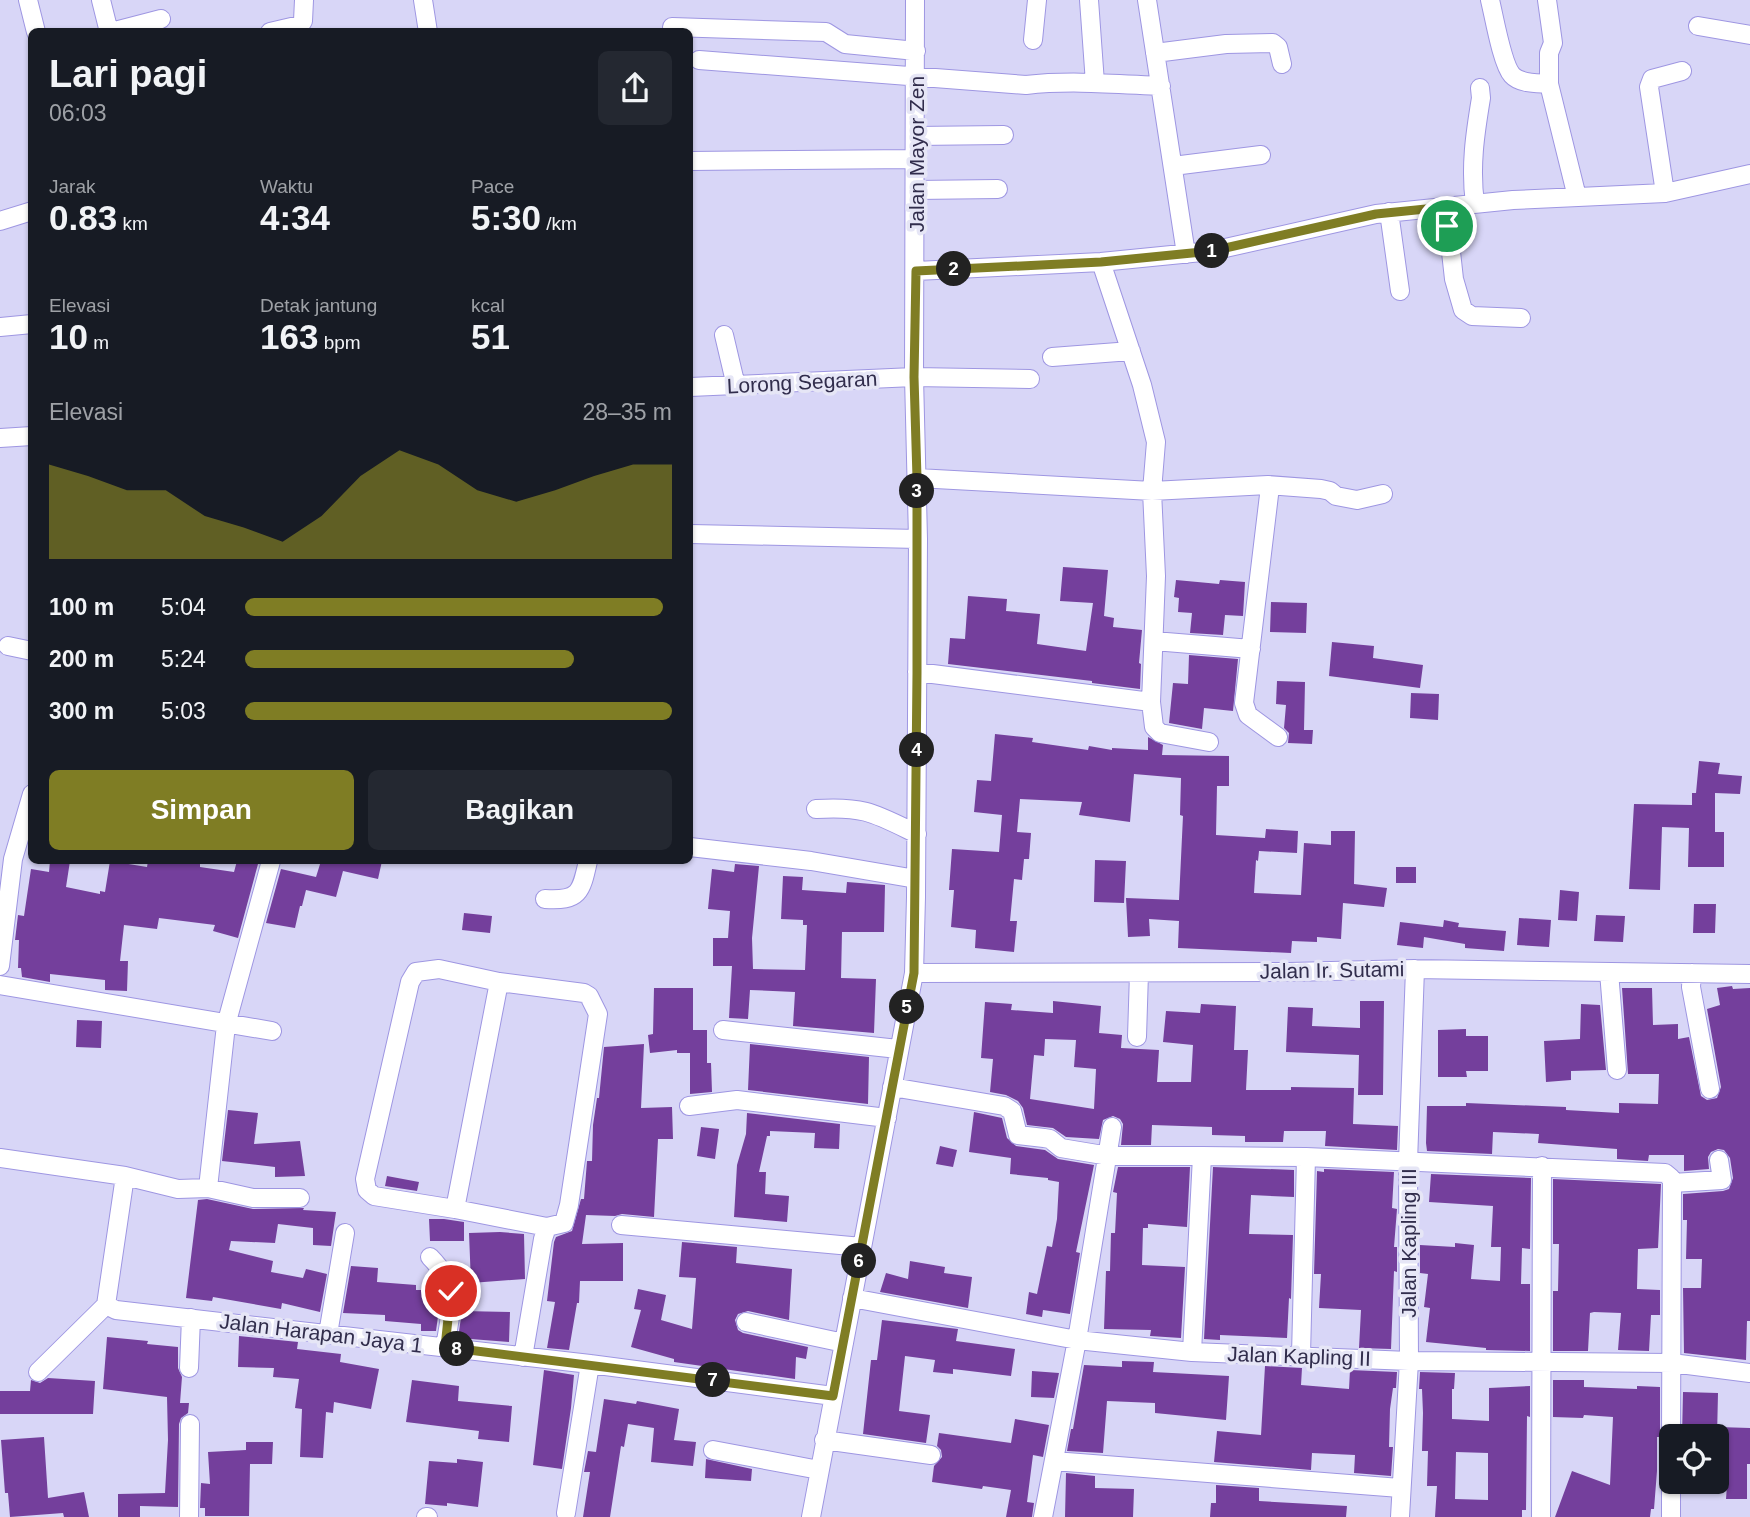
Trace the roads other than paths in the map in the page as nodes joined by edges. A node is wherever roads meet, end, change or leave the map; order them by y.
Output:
1 (28, 0) edge
2 (101, 0) edge
3 (304, 0) edge
4 (423, 0) edge
5 (915, 0) edge
6 (1037, 0) edge
7 (1089, 0) edge
8 (1147, 0) edge
9 (1490, 0) edge
10 (1547, 0) edge
11 (161, 19) dead end
12 (1698, 26) dead end
13 (672, 27) dead end
14 (35, 28) edge
15 (109, 28) edge
16 (126, 28) edge
17 (286, 28) edge
18 (427, 28) edge
19 (1750, 35) edge
20 (1033, 40) dead end
21 (916, 51) junction
22 (1156, 53) junction
23 (699, 60) dead end
24 (1282, 64) dead end
25 (1682, 71) dead end
26 (916, 77) junction
27 (1095, 83) junction
28 (1549, 84) junction
29 (1161, 86) junction
30 (1480, 89) dead end
31 (1004, 135) dead end
32 (915, 136) junction
33 (1261, 155) dead end
34 (915, 159) junction
35 (693, 161) edge
36 (1173, 166) junction
37 (1750, 174) edge
38 (916, 190) junction
39 (998, 190) dead end
40 (1665, 193) junction
41 (1577, 197) junction
42 (1475, 204) junction
43 (1446, 207) junction
44 (28, 212) edge
45 (1389, 212) junction
46 (0, 221) edge
47 (1186, 254) junction
48 (1101, 262) junction
49 (916, 271) junction
50 (1400, 291) dead end
51 (1521, 318) dead end
52 (28, 324) edge
53 (0, 327) edge
54 (724, 335) dead end
55 (1131, 351) junction
56 (1052, 357) dead end
57 (914, 377) junction
58 (1030, 379) dead end
59 (736, 386) junction
60 (693, 387) edge
61 (28, 436) edge
62 (0, 439) edge
63 (917, 478) junction
64 (1268, 485) junction
65 (1152, 491) junction
66 (1383, 494) dead end
67 (693, 534) edge
68 (918, 539) junction
69 (1154, 641) junction
70 (8, 646) dead end
71 (1251, 649) junction
72 (28, 650) edge
73 (917, 673) junction
74 (1151, 702) junction
75 (1278, 737) dead end
76 (1209, 741) dead end
77 (28, 808) edge
78 (816, 809) dead end
79 (917, 834) junction
80 (693, 847) edge
81 (270, 864) edge
82 (588, 864) edge
83 (916, 879) junction
84 (545, 899) dead end
85 (0, 966) edge
86 (1415, 969) junction
87 (1609, 972) junction
88 (914, 973) junction
89 (1139, 973) junction
90 (1692, 973) junction
91 (1750, 974) edge
92 (499, 982) junction
93 (0, 985) edge
94 (226, 1024) junction
95 (723, 1030) dead end
96 (272, 1031) dead end
97 (1137, 1037) dead end
98 (898, 1049) junction
99 (1617, 1070) dead end
100 (892, 1087) junction
101 (1710, 1089) dead end
102 (690, 1106) dead end
103 (887, 1118) junction
104 (1112, 1127) dead end
105 (1109, 1156) junction
106 (1202, 1156) junction
107 (1306, 1157) junction
108 (0, 1158) edge
109 (1719, 1160) dead end
110 (1408, 1162) junction
111 (1542, 1166) junction
112 (125, 1176) junction
113 (1672, 1183) junction
114 (208, 1188) junction
115 (300, 1198) dead end
116 (455, 1209) junction
117 (621, 1225) dead end
118 (547, 1227) junction
119 (345, 1233) dead end
120 (862, 1247) junction
121 (430, 1257) dead end
122 (852, 1298) junction
123 (106, 1305) junction
124 (191, 1318) junction
125 (746, 1322) dead end
126 (328, 1334) junction
127 (1077, 1340) junction
128 (844, 1342) junction
129 (445, 1347) junction
130 (1192, 1352) junction
131 (1301, 1355) junction
132 (523, 1357) junction
133 (1409, 1361) junction
134 (1543, 1362) junction
135 (1672, 1363) junction
136 (590, 1364) junction
137 (189, 1368) dead end
138 (38, 1372) dead end
139 (1750, 1373) edge
140 (833, 1396) junction
141 (190, 1424) dead end
142 (1671, 1424) edge
143 (824, 1440) junction
144 (713, 1450) dead end
145 (931, 1455) dead end
146 (1054, 1461) junction
147 (820, 1470) junction
148 (1400, 1488) junction
149 (1671, 1494) edge
150 (566, 1513) dead end
151 (189, 1517) edge
152 (811, 1517) edge
153 (1043, 1517) edge
154 (1399, 1517) edge
155 (1541, 1517) edge
156 (1671, 1517) edge

1 - 14 street
2 - 15 street
3 - 17 street
4 - 18 street
5 - 21 street, Jalan Mayor Zen
6 - 20 street
7 - 27 street
8 - 22 street
9 - 28 street
10 - 28 street
11 - 16 street
12 - 19 street
13 - 21 street
21 - 26 street, Jalan Mayor Zen
22 - 24 street
22 - 29 street
23 - 26 street
25 - 40 street
26 - 27 street
26 - 32 street, Jalan Mayor Zen
27 - 29 street
28 - 41 street
29 - 36 street
30 - 42 street
31 - 32 street
32 - 34 street, Jalan Mayor Zen
33 - 36 street
34 - 35 street
34 - 38 street, Jalan Mayor Zen
36 - 47 street
37 - 40 street
38 - 39 street
38 - 49 street, Jalan Mayor Zen
40 - 41 street
41 - 42 street
42 - 43 street
43 - 45 street
43 - 51 street
44 - 46 street
45 - 47 street
45 - 50 street
47 - 48 street
48 - 49 street
48 - 55 street
49 - 57 street, Jalan Mayor Zen
52 - 53 street
54 - 59 street
55 - 56 street
55 - 65 street
57 - 58 street, Lorong Segaran
57 - 59 street, Lorong Segaran
57 - 63 street, Jalan Mayor Zen
59 - 60 street, Lorong Segaran
61 - 62 street
63 - 65 street
63 - 68 street, Jalan Mayor Zen
64 - 65 street
64 - 66 street
64 - 71 street
65 - 69 street
67 - 68 street
68 - 73 street, Jalan Mayor Zen
69 - 71 street
69 - 74 street
70 - 72 street
71 - 75 street
73 - 74 street
73 - 79 street, Jalan Mayor Zen
74 - 76 street
77 - 85 street
78 - 79 street
79 - 83 street, Jalan Mayor Zen
80 - 83 street
81 - 94 street
82 - 84 street
83 - 88 street, Jalan Mayor Zen
86 - 87 street, Jalan Ir. Sutami
86 - 89 street, Jalan Ir. Sutami
86 - 110 street, Jalan Kapling III
87 - 90 street, Jalan Ir. Sutami
87 - 99 street
88 - 89 street, Jalan Ir. Sutami
88 - 98 street, Jalan Mayor Zen
89 - 97 street
90 - 91 street, Jalan Ir. Sutami
90 - 101 street
92 - 116 street
92 - 116 street
92 - 118 street
93 - 94 street
94 - 96 street
94 - 114 street
95 - 98 street
98 - 100 street, Jalan Mayor Zen
100 - 103 street, Jalan Mayor Zen
100 - 105 street
102 - 103 street
103 - 120 street, Jalan Mayor Zen
104 - 105 street
105 - 106 street
105 - 127 street
106 - 107 street
106 - 130 street
107 - 110 street
107 - 131 street
108 - 112 street
109 - 113 street
110 - 111 street
110 - 133 street, Jalan Kapling III
111 - 113 street
111 - 134 street
112 - 114 street
112 - 123 street
113 - 135 street
114 - 115 street
116 - 118 street
117 - 120 street
118 - 132 street
119 - 126 street
120 - 122 street, Jalan Mayor Zen
121 - 129 street
122 - 127 street, Jalan Kapling II
122 - 128 street, Jalan Mayor Zen
123 - 124 street, Jalan Harapan Jaya 1
123 - 138 street
124 - 126 street, Jalan Harapan Jaya 1
124 - 137 street
125 - 128 street
126 - 129 street, Jalan Harapan Jaya 1
127 - 130 street, Jalan Kapling II
127 - 146 street
128 - 140 street, Jalan Mayor Zen
129 - 132 street, Jalan Harapan Jaya 1
130 - 131 street, Jalan Kapling II
131 - 133 street, Jalan Kapling II
132 - 136 street, Jalan Harapan Jaya 1
133 - 134 street, Jalan Kapling II
133 - 148 street, Jalan Kapling III
134 - 135 street, Jalan Kapling II
134 - 155 street
135 - 139 street, Jalan Kapling II
135 - 142 street
136 - 140 street, Jalan Harapan Jaya 1
136 - 150 street
140 - 143 street, Jalan Mayor Zen
141 - 151 street
143 - 145 street
143 - 147 street, Jalan Mayor Zen
144 - 147 street
146 - 148 street
146 - 153 street
147 - 152 street, Jalan Mayor Zen
148 - 154 street, Jalan Kapling III
149 - 156 street

